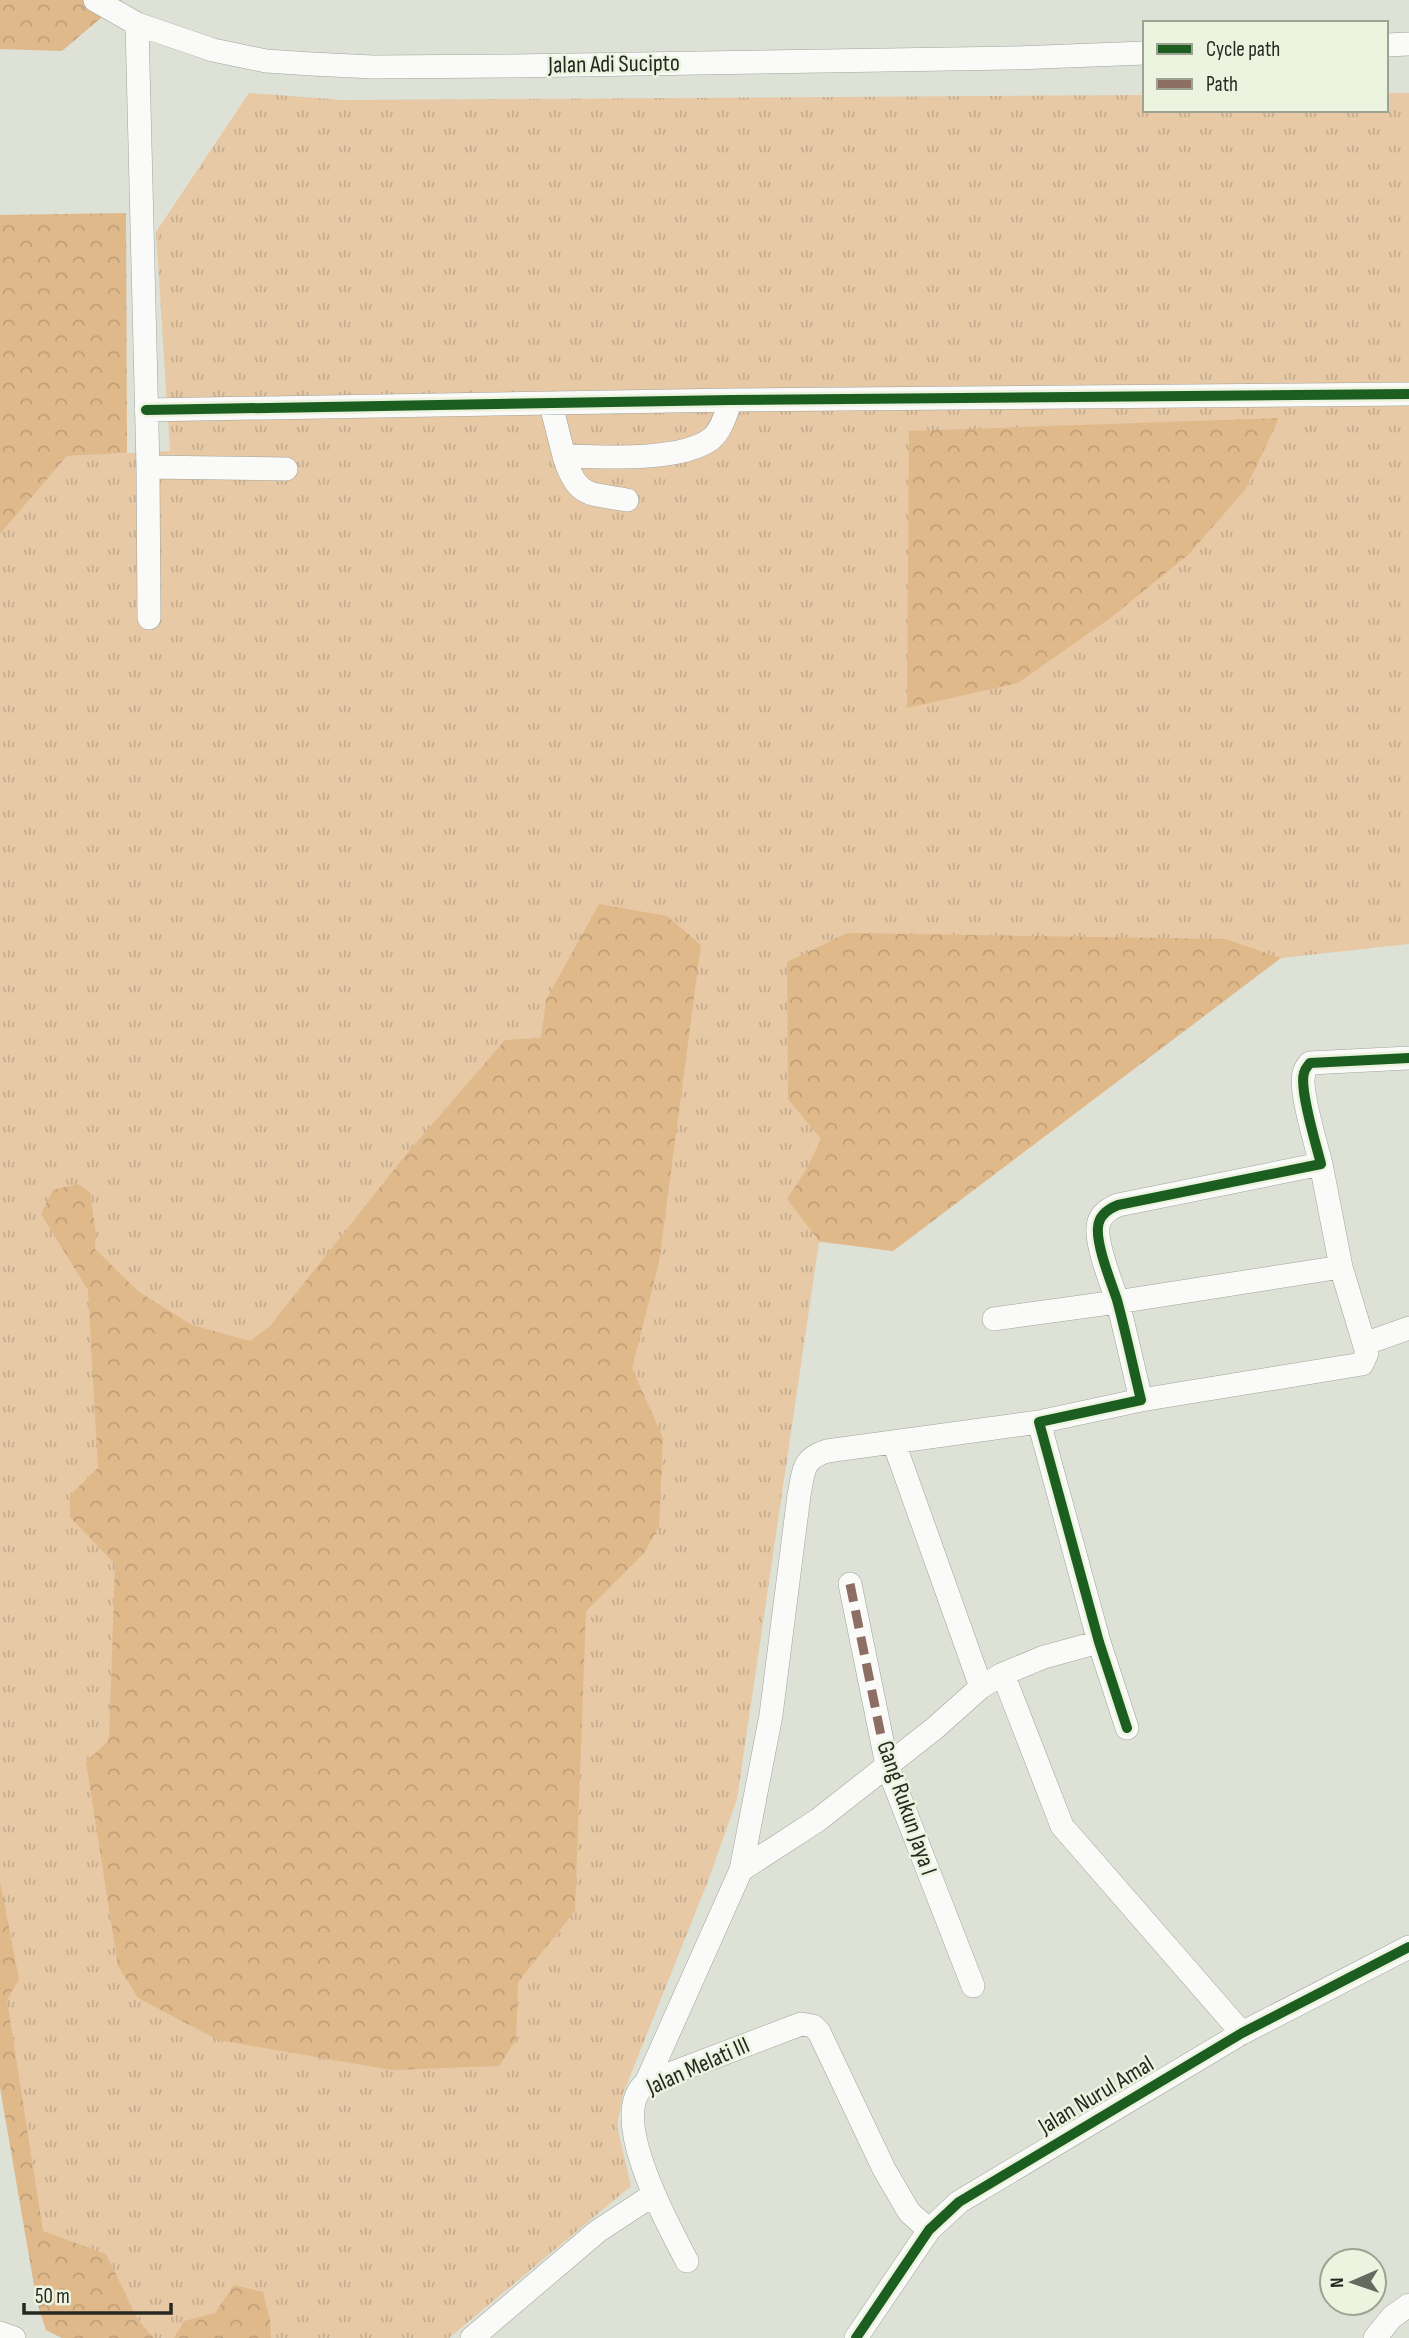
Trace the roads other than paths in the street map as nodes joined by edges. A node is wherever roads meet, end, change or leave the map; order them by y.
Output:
1 (94, 0) edge
2 (137, 24) junction
3 (1409, 44) edge
4 (1388, 45) edge
5 (1143, 53) edge
6 (1409, 394) edge
7 (731, 400) junction
8 (551, 405) junction
9 (146, 410) junction
10 (564, 456) junction
11 (148, 467) junction
12 (285, 469) dead end
13 (627, 500) dead end
14 (149, 618) dead end
15 (1409, 1058) edge
16 (1321, 1164) junction
17 (1340, 1267) junction
18 (1117, 1302) junction
19 (995, 1319) dead end
20 (1409, 1328) edge
21 (1364, 1344) junction
22 (1141, 1400) junction
23 (1039, 1422) junction
24 (894, 1443) junction
25 (850, 1584) dead end
26 (1099, 1642) junction
27 (1003, 1674) junction
28 (981, 1687) junction
29 (1127, 1728) dead end
30 (887, 1765) junction
31 (741, 1870) junction
32 (1409, 1947) edge
33 (973, 1986) dead end
34 (1242, 2033) junction
35 (646, 2083) junction
36 (653, 2195) junction
37 (929, 2230) junction
38 (687, 2261) dead end
39 (1409, 2305) edge
40 (0, 2333) edge
41 (14, 2338) edge
42 (472, 2338) edge
43 (856, 2338) edge
44 (1375, 2338) edge

1 - 2 street, Jalan Adi Sucipto
2 - 5 street, Jalan Adi Sucipto
2 - 9 street
3 - 4 street
6 - 7 street
7 - 8 street
7 - 10 street
8 - 9 street
8 - 10 street
9 - 11 street
10 - 13 street
11 - 12 street
11 - 14 street
15 - 16 street
16 - 17 street
16 - 18 street
17 - 18 street
17 - 21 street
18 - 19 street
18 - 22 street
20 - 21 street
21 - 22 street
22 - 23 street
23 - 24 street
23 - 26 street
24 - 28 street
24 - 31 street
25 - 30 street, Gang Rukun Jaya I
26 - 27 street
26 - 29 street
27 - 28 street
27 - 34 street
28 - 30 street
30 - 31 street
30 - 33 street, Gang Rukun Jaya I
31 - 35 street
32 - 34 street, Jalan Nurul Amal
34 - 37 street, Jalan Nurul Amal
35 - 36 street, Jalan Melati III
35 - 37 street, Jalan Melati III
36 - 38 street, Jalan Melati III
36 - 42 street
37 - 43 street, Jalan Nurul Amal
39 - 44 street
40 - 41 street

